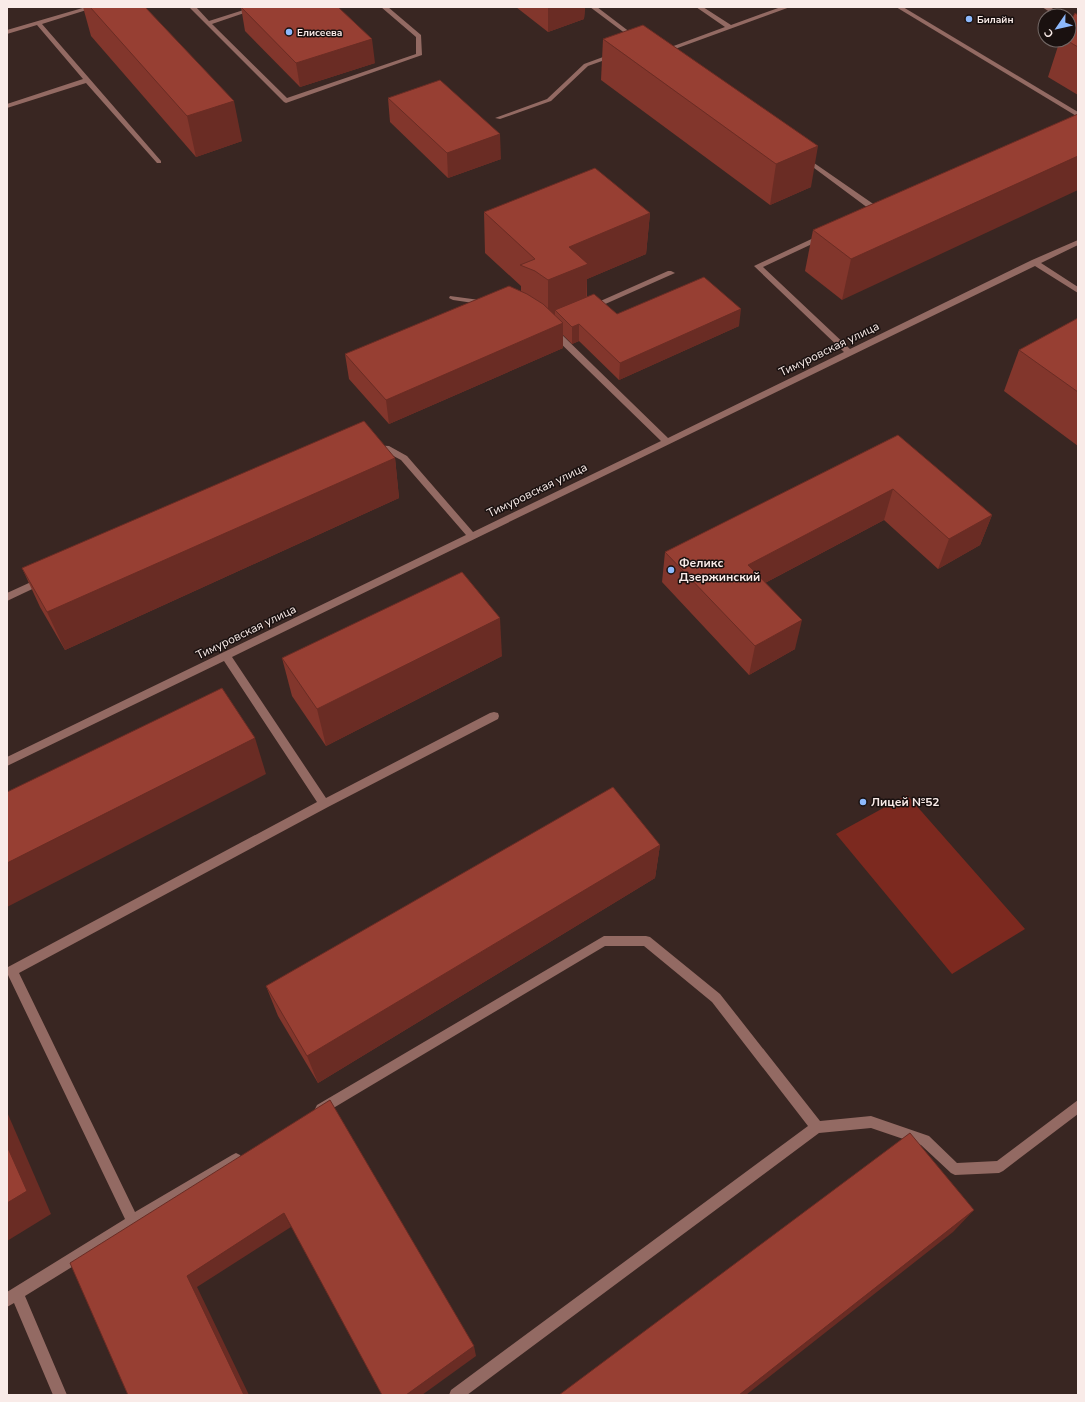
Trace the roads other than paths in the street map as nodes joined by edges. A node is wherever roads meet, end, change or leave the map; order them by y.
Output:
1 (94, 7) edge
2 (192, 7) edge
3 (259, 7) edge
4 (384, 7) edge
5 (593, 7) edge
6 (699, 7) edge
7 (787, 7) edge
8 (899, 7) edge
9 (208, 23) junction
10 (38, 24) junction
11 (729, 27) junction
12 (7, 32) edge
13 (643, 44) edge
14 (622, 52) edge
15 (659, 54) edge
16 (88, 80) junction
17 (7, 106) edge
18 (1078, 115) edge
19 (498, 118) dead end
20 (798, 153) edge
21 (159, 162) dead end
22 (880, 212) edge
23 (830, 234) edge
24 (1078, 242) edge
25 (1035, 262) junction
26 (671, 273) dead end
27 (1078, 291) edge
28 (453, 298) dead end
29 (495, 305) edge
30 (584, 311) edge
31 (555, 323) edge
32 (849, 352) junction
33 (666, 441) junction
34 (365, 446) edge
35 (471, 535) junction
36 (51, 578) edge
37 (7, 597) edge
38 (226, 656) junction
39 (494, 716) dead end
40 (7, 762) edge
41 (324, 804) junction
42 (1078, 1106) edge
43 (310, 1115) edge
44 (817, 1127) junction
45 (249, 1152) edge
46 (133, 1221) junction
47 (12, 1297) edge
48 (60, 1395) edge
49 (456, 1395) edge

1 - 10 street
2 - 9 street
3 - 9 street
4 - 9 street
5 - 13 street
6 - 11 street
7 - 11 street
8 - 18 street
10 - 12 street
10 - 16 street
11 - 15 street
14 - 19 street
16 - 17 street
16 - 21 street
20 - 22 street
23 - 32 street
24 - 25 street, Тимуровская улица
25 - 27 street
25 - 32 street, Тимуровская улица
26 - 30 street
28 - 29 street
31 - 33 street
32 - 33 street, Тимуровская улица
33 - 35 street, Тимуровская улица
34 - 35 street
35 - 38 street, Тимуровская улица
36 - 37 street
38 - 40 street, Тимуровская улица
38 - 41 street
39 - 41 street
41 - 46 street
42 - 44 street
43 - 44 street
44 - 49 street
45 - 46 street
46 - 47 street
47 - 48 street

